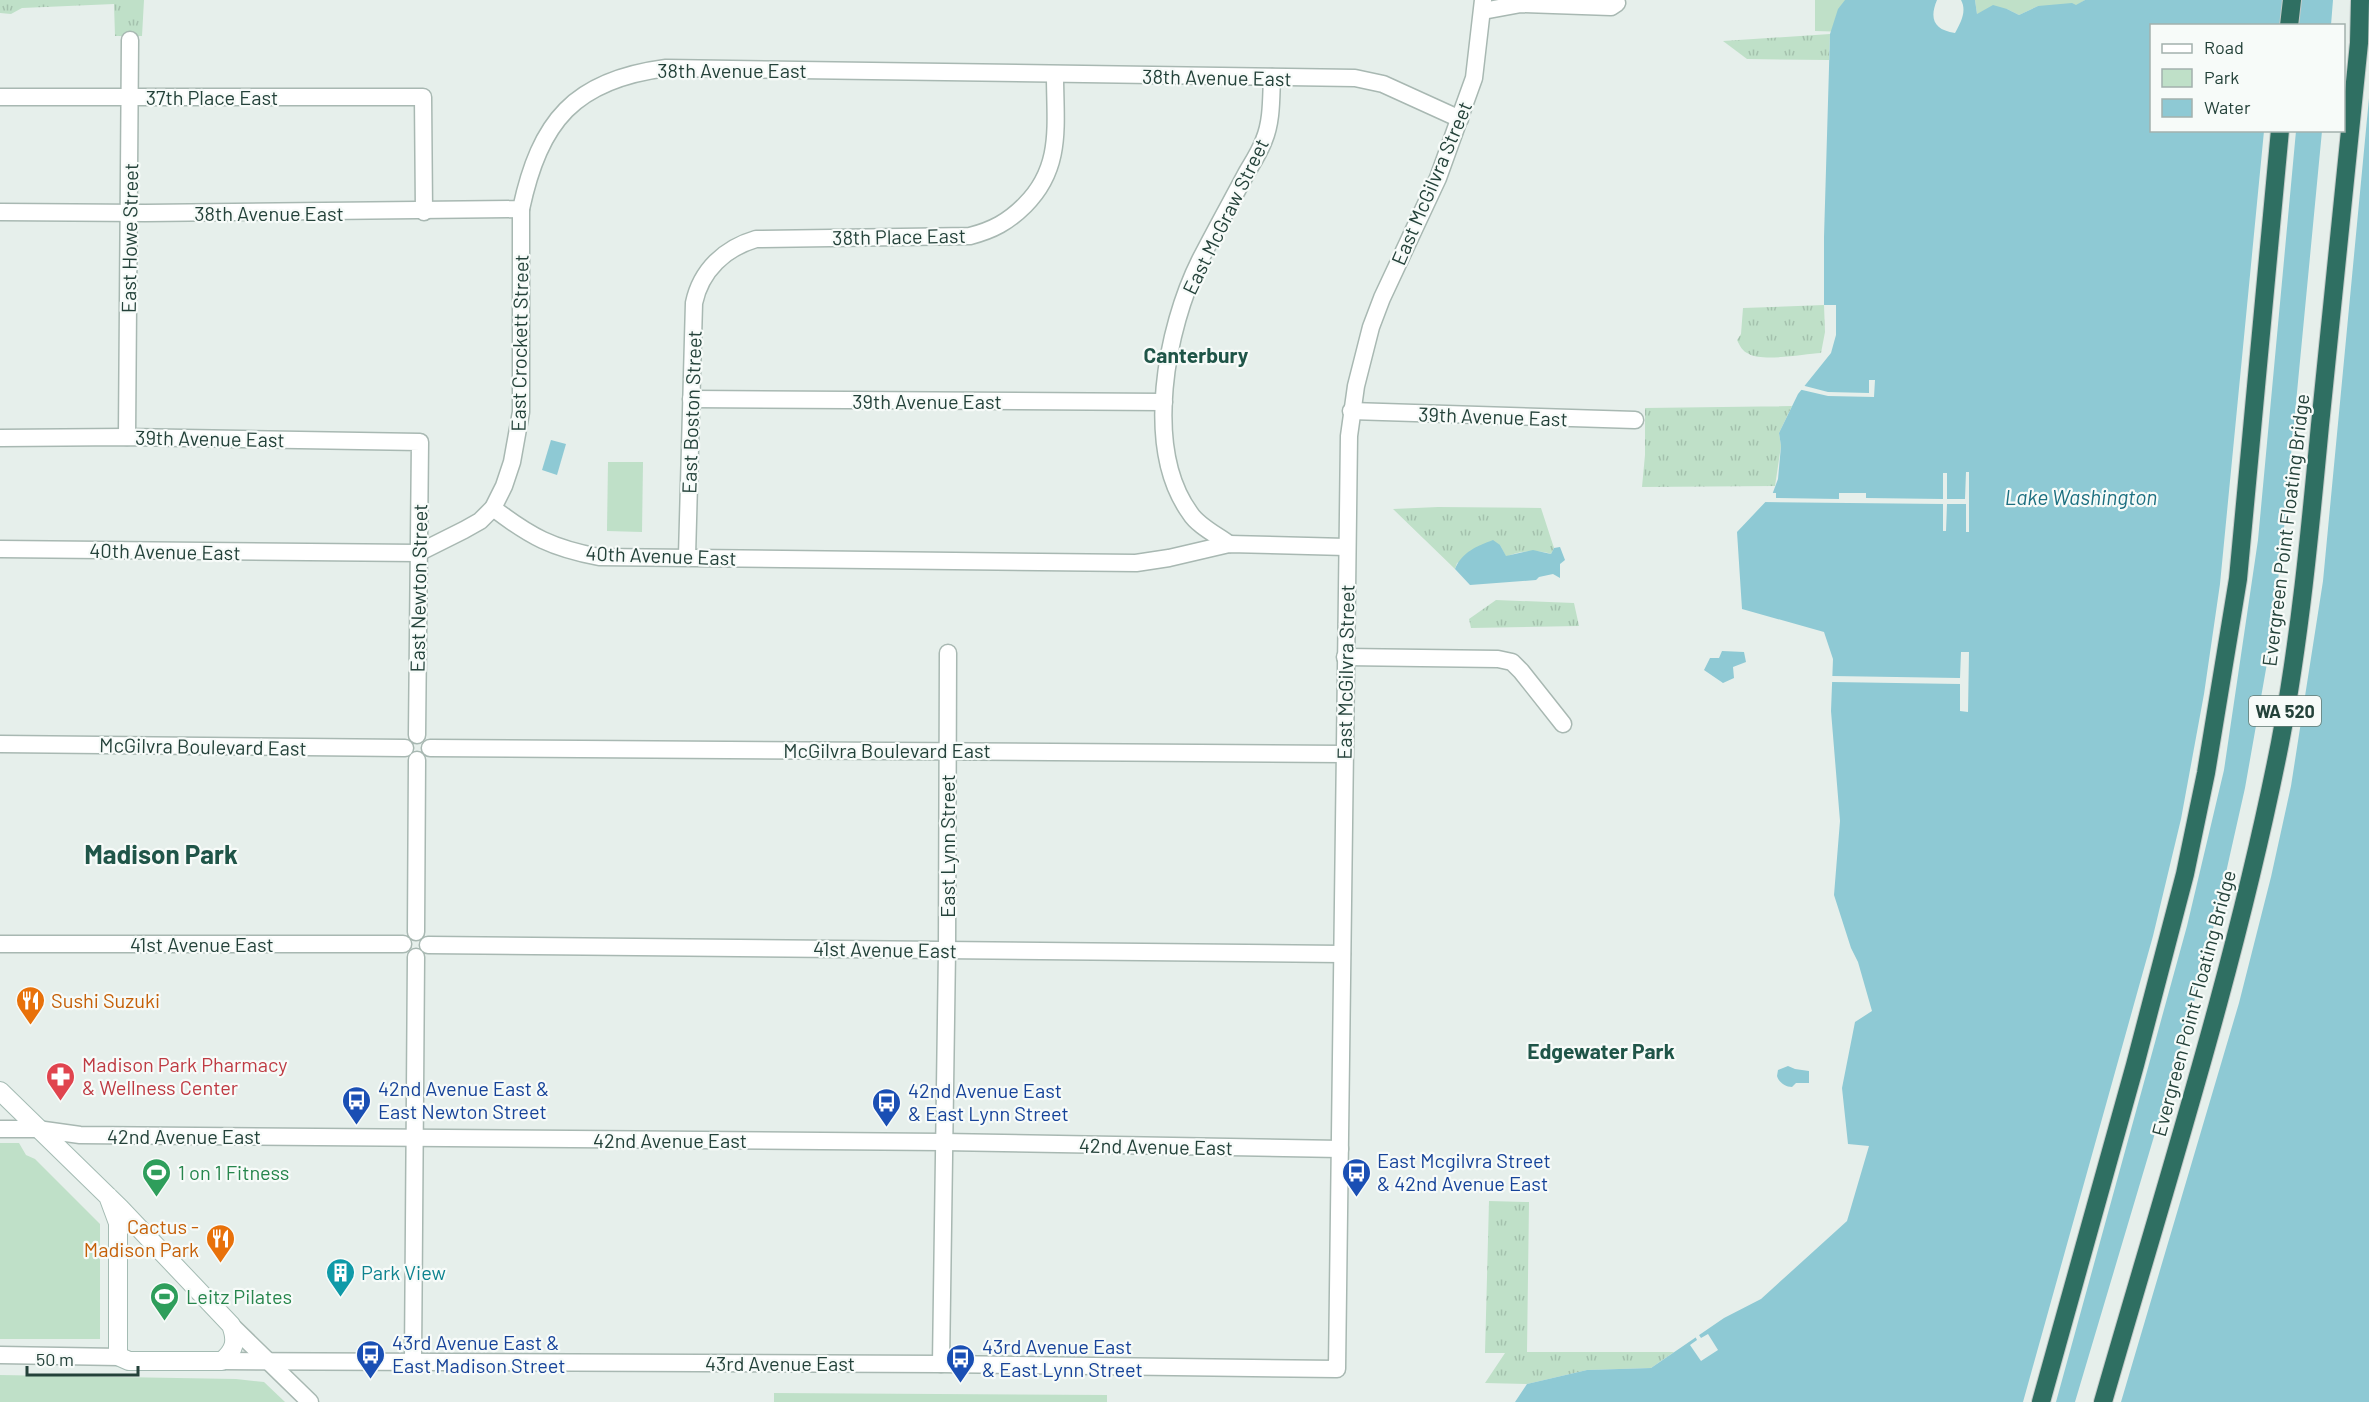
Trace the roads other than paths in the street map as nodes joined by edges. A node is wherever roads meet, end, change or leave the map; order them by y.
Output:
1 (2292, 0) edge
2 (2360, 0) edge
3 (1617, 3) dead end
4 (1483, 6) edge
5 (2289, 24) edge
6 (130, 40) dead end
7 (1055, 75) junction
8 (1272, 78) junction
9 (130, 96) junction
10 (0, 97) edge
11 (1460, 119) junction
12 (2280, 132) edge
13 (521, 209) junction
14 (0, 212) edge
15 (424, 212) junction
16 (129, 213) junction
17 (708, 272) joint
18 (691, 399) junction
19 (1164, 402) junction
20 (1351, 411) junction
21 (1635, 420) dead end
22 (127, 437) junction
23 (0, 438) edge
24 (420, 442) joint
25 (493, 508) junction
26 (1229, 544) junction
27 (1346, 547) junction
28 (0, 549) edge
29 (418, 553) junction
30 (687, 556) junction
31 (948, 652) dead end
32 (1345, 657) junction
33 (1563, 724) dead end
34 (417, 735) junction
35 (0, 744) edge
36 (430, 748) junction
37 (947, 751) junction
38 (411, 754) junction
39 (1344, 754) junction
40 (416, 932) junction
41 (0, 944) edge
42 (403, 944) junction
43 (947, 950) junction
44 (422, 951) junction
45 (1342, 954) junction
46 (0, 1091) edge
47 (0, 1129) edge
48 (37, 1129) junction
49 (416, 1137) junction
50 (944, 1142) junction
51 (1340, 1149) junction
52 (108, 1196) junction
53 (152, 1242) junction
54 (119, 1253) junction
55 (231, 1325) junction
56 (0, 1355) edge
57 (120, 1357) junction
58 (222, 1361) junction
59 (267, 1361) junction
60 (413, 1361) junction
61 (941, 1364) junction
62 (1337, 1369) joint
63 (310, 1402) edge
64 (2041, 1402) edge
65 (2103, 1402) edge

1 - 5 highway
2 - 65 highway, Evergreen Point Floating Bridge / WA 520
3 - 4 street
4 - 11 street, East McGilvra Street
6 - 9 street, East Howe Street
7 - 8 street, 38th Avenue East
7 - 13 street, 38th Avenue East
7 - 17 street, 38th Place East
8 - 11 street, 38th Avenue East
8 - 19 street, East McGraw Street
9 - 10 street, 37th Place East
9 - 15 street, 37th Place East
9 - 16 street, East Howe Street
11 - 20 street, East McGilvra Street
12 - 64 highway, Evergreen Point Floating Bridge / WA 520
13 - 15 street, 38th Avenue East
13 - 25 street, East Crockett Street
14 - 16 street, 38th Avenue East
15 - 16 street, 38th Avenue East
16 - 22 street, East Howe Street
17 - 18 street, East Boston Street
18 - 19 street, 39th Avenue East
18 - 30 street, East Boston Street
19 - 26 street, East McGraw Street
20 - 21 street, 39th Avenue East
20 - 27 street, East McGilvra Street
22 - 23 street, 39th Avenue East
22 - 24 street, 39th Avenue East
24 - 29 street, East Newton Street
25 - 29 street, 40th Avenue East
25 - 30 street, 40th Avenue East
26 - 27 street, 40th Avenue East
26 - 30 street, 40th Avenue East
27 - 32 street, East McGilvra Street
28 - 29 street, 40th Avenue East
29 - 34 street, East Newton Street
31 - 37 street, East Lynn Street
32 - 33 street
32 - 39 street, East McGilvra Street
34 - 36 street
34 - 38 street
35 - 38 street, McGilvra Boulevard East
36 - 37 street, McGilvra Boulevard East
36 - 38 street
37 - 39 street, McGilvra Boulevard East
37 - 43 street, East Lynn Street
38 - 40 street
39 - 45 street, East McGilvra Street
40 - 42 street
40 - 44 street
41 - 42 street, 41st Avenue East
42 - 44 street
43 - 44 street, 41st Avenue East
43 - 45 street, 41st Avenue East
43 - 50 street, East Lynn Street
44 - 49 street
45 - 51 street, East McGilvra Street
46 - 48 street
47 - 48 street, 42nd Avenue East
48 - 49 street, 42nd Avenue East
48 - 52 street
49 - 50 street, 42nd Avenue East
49 - 60 street
50 - 51 street, 42nd Avenue East
50 - 61 street, East Lynn Street
51 - 62 street, East McGilvra Street
52 - 53 street
52 - 54 street
53 - 54 street
53 - 55 street
54 - 57 street
55 - 58 street
55 - 59 street
56 - 57 street, 43rd Avenue East
57 - 58 street, 43rd Avenue East
58 - 59 street, 43rd Avenue East
59 - 60 street, 43rd Avenue East
59 - 63 street
60 - 61 street, 43rd Avenue East
61 - 62 street, 43rd Avenue East

